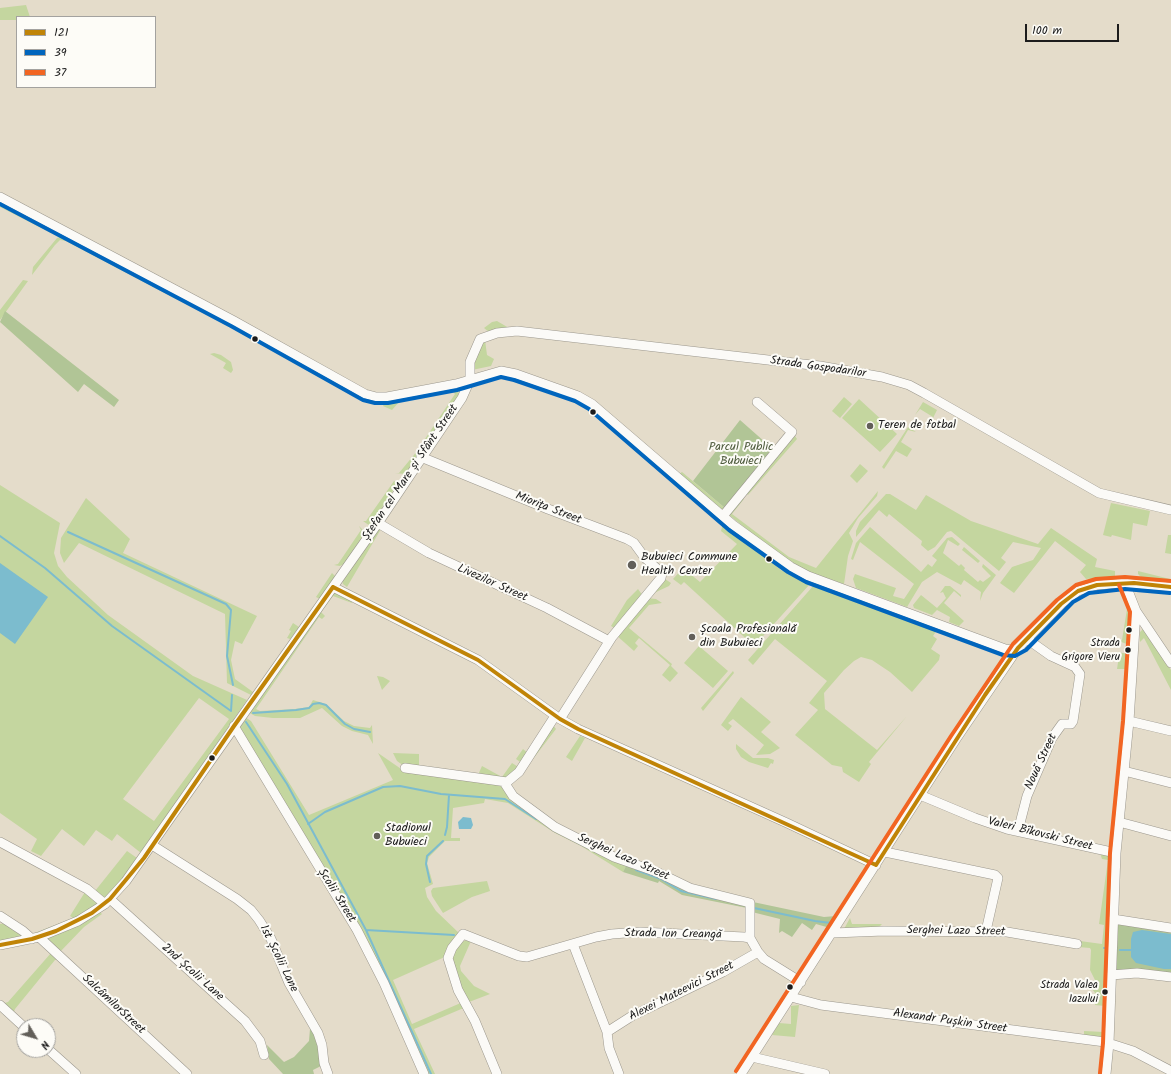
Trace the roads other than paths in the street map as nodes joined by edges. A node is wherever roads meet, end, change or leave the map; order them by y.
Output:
1 (0, 198) edge
2 (470, 380) junction
3 (757, 402) dead end
4 (421, 457) junction
5 (1171, 510) edge
6 (723, 516) junction
7 (378, 523) junction
8 (1125, 583) junction
9 (333, 587) junction
10 (1171, 587) edge
11 (1136, 612) junction
12 (611, 639) junction
13 (1027, 640) junction
14 (1018, 648) junction
15 (1171, 663) edge
16 (558, 717) junction
17 (1129, 721) junction
18 (234, 726) junction
19 (1171, 731) edge
20 (405, 768) dead end
21 (1124, 771) junction
22 (504, 782) junction
23 (1171, 783) edge
24 (920, 796) junction
25 (1119, 822) junction
26 (1018, 831) junction
27 (1171, 836) edge
28 (0, 842) edge
29 (152, 845) junction
30 (885, 852) junction
31 (1116, 853) junction
32 (876, 865) junction
33 (108, 902) junction
34 (0, 916) edge
35 (1113, 920) junction
36 (1171, 928) edge
37 (986, 931) junction
38 (833, 933) junction
39 (36, 938) junction
40 (750, 938) junction
41 (573, 944) junction
42 (1077, 944) dead end
43 (0, 945) edge
44 (758, 952) junction
45 (1111, 975) junction
46 (1171, 977) edge
47 (801, 982) junction
48 (791, 997) junction
49 (0, 1005) edge
50 (16, 1020) edge
51 (607, 1032) junction
52 (1109, 1043) junction
53 (264, 1055) dead end
54 (56, 1056) edge
55 (752, 1057) junction
56 (1171, 1071) edge
57 (76, 1074) edge
58 (187, 1074) edge
59 (328, 1074) edge
60 (424, 1074) edge
61 (497, 1074) edge
62 (619, 1074) edge
63 (741, 1074) edge
64 (825, 1074) edge
65 (1106, 1074) edge

1 - 2 street
2 - 4 street, Ștefan cel Mare și Sfânt Street
2 - 5 street, Strada Gospodarilor
2 - 6 street
3 - 6 street
4 - 7 street, Ștefan cel Mare și Sfânt Street
4 - 12 street, Miorița Street
6 - 14 street
7 - 9 street, Ștefan cel Mare și Sfânt Street
7 - 12 street, Livezilor Street
8 - 10 street
8 - 11 street
8 - 13 street
9 - 16 street
9 - 18 street, Ștefan cel Mare și Sfânt Street
11 - 15 street
11 - 17 street
12 - 16 street
13 - 14 street
13 - 26 street, Nouă Street
14 - 24 street
16 - 22 street
16 - 32 street
17 - 19 street
17 - 21 street
18 - 29 street, Ștefan cel Mare și Sfânt Street
18 - 60 street, Școlii Street
20 - 22 street
21 - 23 street
21 - 25 street
22 - 40 street, Serghei Lazo Street
24 - 26 street, Valeri Bîkovski Street
24 - 30 street
25 - 27 street
25 - 31 street
26 - 31 street, Valeri Bîkovski Street
28 - 33 street, 2nd Școlii Lane
29 - 33 street, Ștefan cel Mare și Sfânt Street
29 - 59 street, 1st Școlii Lane
30 - 32 street
30 - 37 street
31 - 35 street
32 - 38 street
33 - 39 street, Ștefan cel Mare și Sfânt Street
33 - 53 street, 2nd Școlii Lane
34 - 39 street, SalcâmilorStreet
35 - 36 street
35 - 45 street
37 - 38 street, Serghei Lazo Street
37 - 42 street, Serghei Lazo Street
38 - 47 street
39 - 43 street, Ștefan cel Mare și Sfânt Street
39 - 58 street, SalcâmilorStreet
40 - 41 street, Strada Ion Creangă
40 - 44 street
41 - 51 street
41 - 61 street, Strada Ion Creangă
44 - 47 street
44 - 51 street, Alexei Mateevici Street
45 - 46 street
45 - 52 street
47 - 48 street
48 - 52 street, Alexandr Pușkin Street
48 - 55 street
49 - 50 street
51 - 62 street
52 - 56 street, Alexandr Pușkin Street
52 - 65 street
54 - 57 street
55 - 63 street
55 - 64 street

